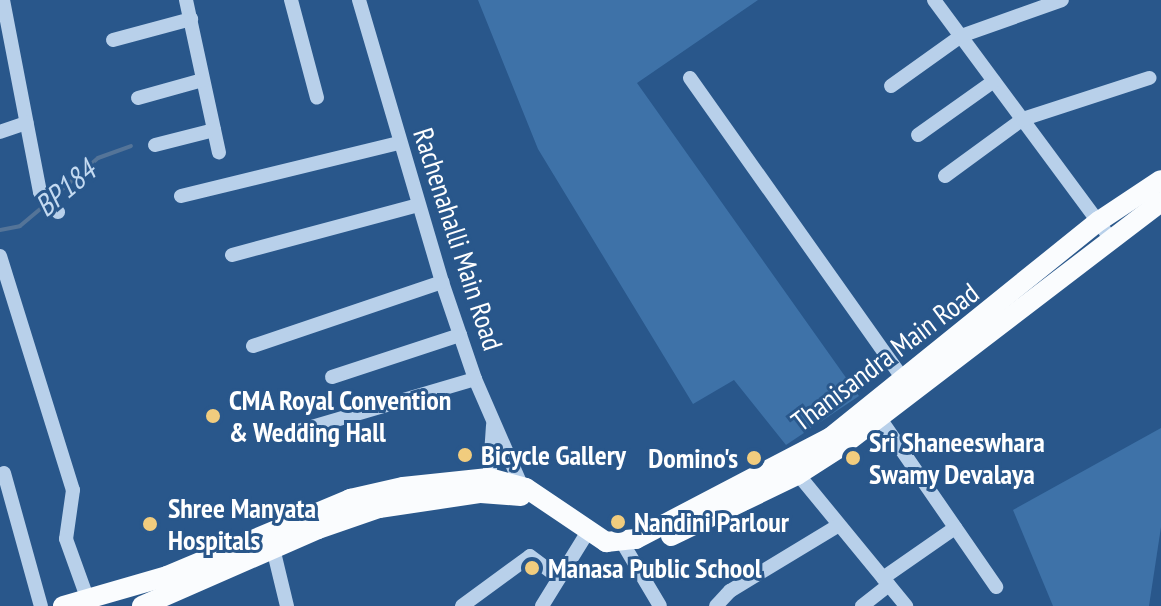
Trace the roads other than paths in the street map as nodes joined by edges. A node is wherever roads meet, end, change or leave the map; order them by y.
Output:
1 (3, 0) edge
2 (186, 0) edge
3 (291, 0) edge
4 (359, 0) edge
5 (934, 0) edge
6 (1062, 0) edge
7 (191, 19) junction
8 (961, 36) junction
9 (113, 40) dead end
10 (690, 78) dead end
11 (1149, 78) dead end
12 (203, 80) junction
13 (994, 81) junction
14 (891, 86) dead end
15 (138, 98) dead end
16 (317, 98) dead end
17 (1023, 119) junction
18 (26, 123) junction
19 (214, 130) junction
20 (0, 132) edge
21 (918, 135) dead end
22 (399, 143) junction
23 (155, 145) dead end
24 (219, 152) dead end
25 (945, 176) dead end
26 (1161, 180) edge
27 (181, 196) dead end
28 (1161, 202) edge
29 (418, 205) junction
30 (58, 212) dead end
31 (1105, 230) junction
32 (232, 255) dead end
33 (0, 256) edge
34 (442, 282) junction
35 (460, 335) junction
36 (253, 346) dead end
37 (332, 377) dead end
38 (475, 379) junction
39 (905, 382) junction
40 (493, 417) junction
41 (881, 420) junction
42 (288, 434) dead end
43 (793, 469) junction
44 (4, 473) dead end
45 (488, 486) junction
46 (526, 492) junction
47 (839, 525) junction
48 (955, 528) junction
49 (586, 535) junction
50 (271, 541) junction
51 (625, 548) junction
52 (559, 578) junction
53 (886, 582) junction
54 (996, 587) dead end
55 (88, 600) junction
56 (41, 606) edge
57 (63, 606) edge
58 (142, 606) edge
59 (287, 606) edge
60 (462, 606) edge
61 (542, 606) edge
62 (660, 606) edge
63 (716, 606) edge
64 (862, 606) edge
65 (906, 606) edge

1 - 18 street
2 - 7 street
3 - 16 street
4 - 22 street, Rachenahalli Main Road
5 - 8 street
6 - 8 street
7 - 9 street
7 - 12 street
8 - 13 street
8 - 14 street
10 - 39 street
11 - 17 street
12 - 15 street
12 - 19 street
13 - 17 street
13 - 21 street
17 - 25 street
17 - 31 street
18 - 20 street
18 - 30 street
19 - 23 street
19 - 24 street
22 - 27 street
22 - 29 street, Rachenahalli Main Road
26 - 31 main road
28 - 31 main road
29 - 32 street
29 - 34 street, Rachenahalli Main Road
31 - 39 main road, Thanisandra Main Road
31 - 41 main road, Thanisandra Main Road
33 - 55 street
34 - 35 street, Rachenahalli Main Road
34 - 36 street
35 - 37 street
35 - 38 street, Rachenahalli Main Road
38 - 40 street, Rachenahalli Main Road
38 - 42 street
39 - 43 main road, Thanisandra Main Road
40 - 45 street
40 - 46 street, Rachenahalli Main Road
41 - 43 main road, Thanisandra Main Road
41 - 48 street
43 - 47 street
43 - 51 main road, Thanisandra Main Road
44 - 56 street
45 - 46 main road
45 - 50 main road
46 - 49 main road
47 - 53 street
47 - 63 street
48 - 53 street
48 - 54 street
49 - 51 main road
49 - 52 street
50 - 55 main road
50 - 58 main road
50 - 59 street
51 - 62 street
52 - 60 street
52 - 61 street
53 - 64 street
53 - 65 street
55 - 57 main road

